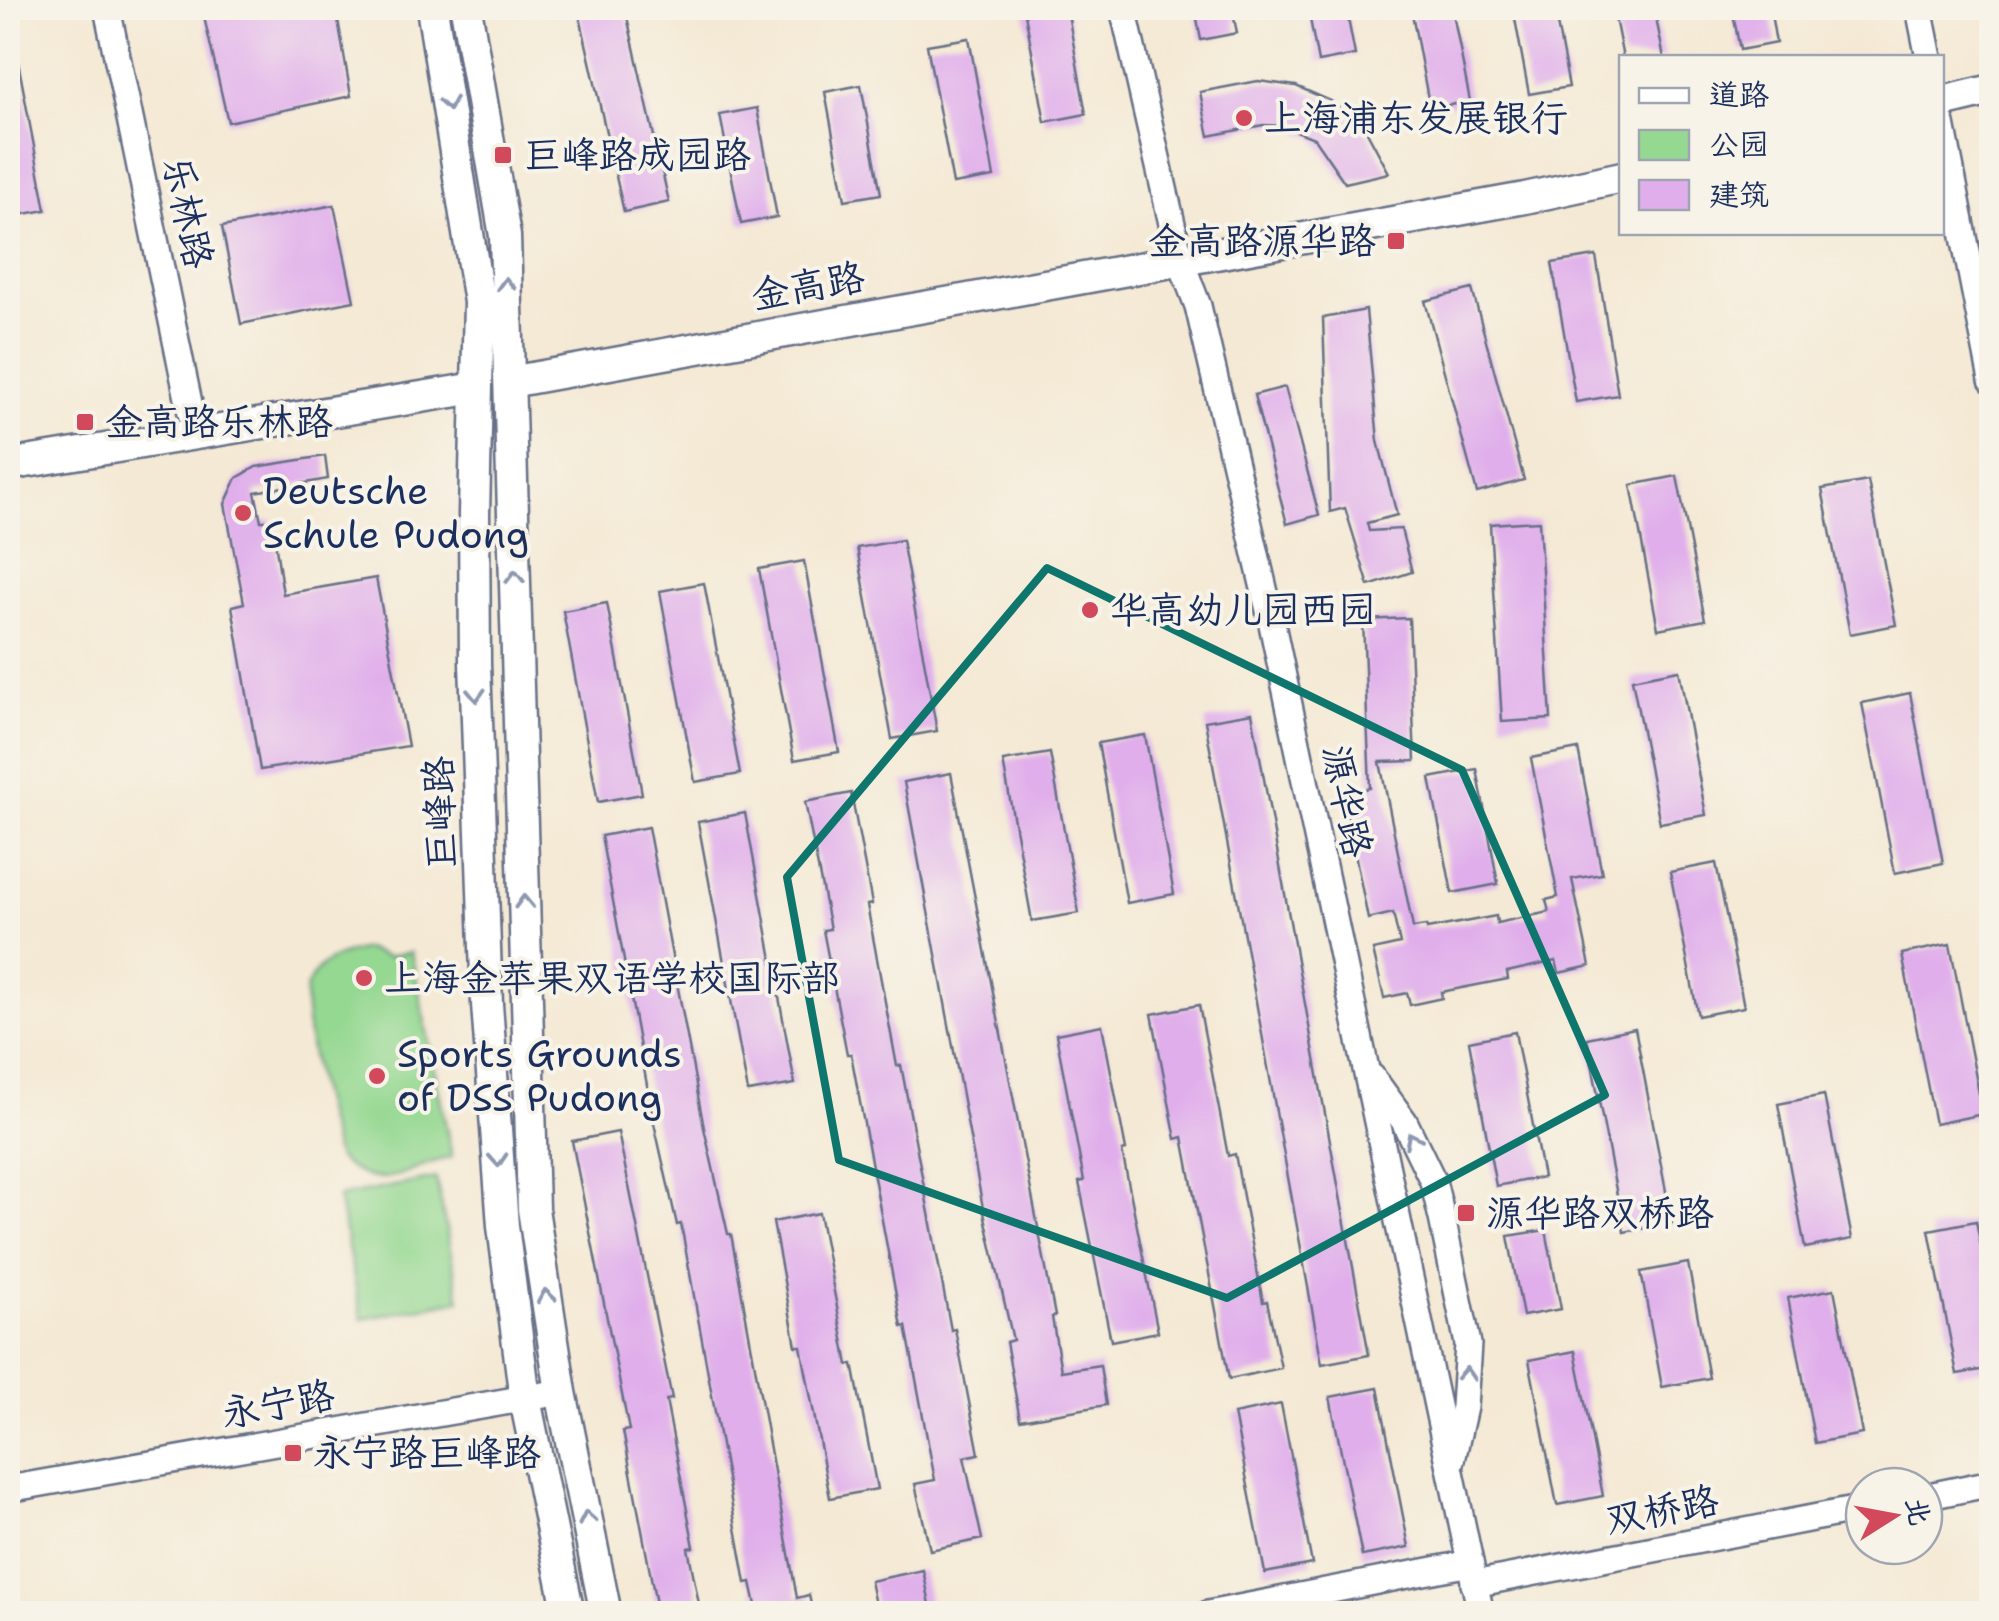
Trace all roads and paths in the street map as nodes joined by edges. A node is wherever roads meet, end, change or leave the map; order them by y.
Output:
1 (107, 8) edge
2 (432, 8) edge
3 (466, 8) edge
4 (1123, 8) edge
5 (1919, 8) edge
6 (1928, 55) edge
7 (1992, 90) edge
8 (1944, 102) edge
9 (1944, 134) edge
10 (1619, 178) edge
11 (1180, 259) junction
12 (1992, 380) edge
13 (510, 382) junction
14 (476, 388) junction
15 (194, 432) junction
16 (8, 465) edge
17 (1365, 1068) junction
18 (562, 1392) junction
19 (525, 1399) junction
20 (1450, 1470) junction
21 (1992, 1483) edge
22 (8, 1489) edge
23 (1944, 1493) edge
24 (1844, 1511) edge
25 (1472, 1574) junction
26 (569, 1614) edge
27 (606, 1614) edge
28 (1208, 1614) edge
29 (1481, 1614) edge

1 - 15 street, 乐林路
2 -> 14 main road, 巨峰路
13 -> 3 main road
4 - 11 street, 源华路
5 - 6 street
7 - 8 main road
9 - 12 street
10 - 11 main road, 金高路
11 - 13 main road, 金高路
11 - 17 street, 源华路
13 - 14 street, 金高路
18 -> 13 main road
14 - 15 main road, 金高路
14 -> 19 main road, 巨峰路
15 - 16 main road, 金高路
17 - 20 street, 源华路
20 -> 17 street
18 - 19 street, 永宁路
27 -> 18 main road
19 - 22 street, 永宁路
19 - 26 main road, 巨峰路
20 - 25 street, 源华路
21 - 23 street
24 - 25 street, 双桥路
25 - 28 street, 双桥路
25 - 29 street, 源华路

